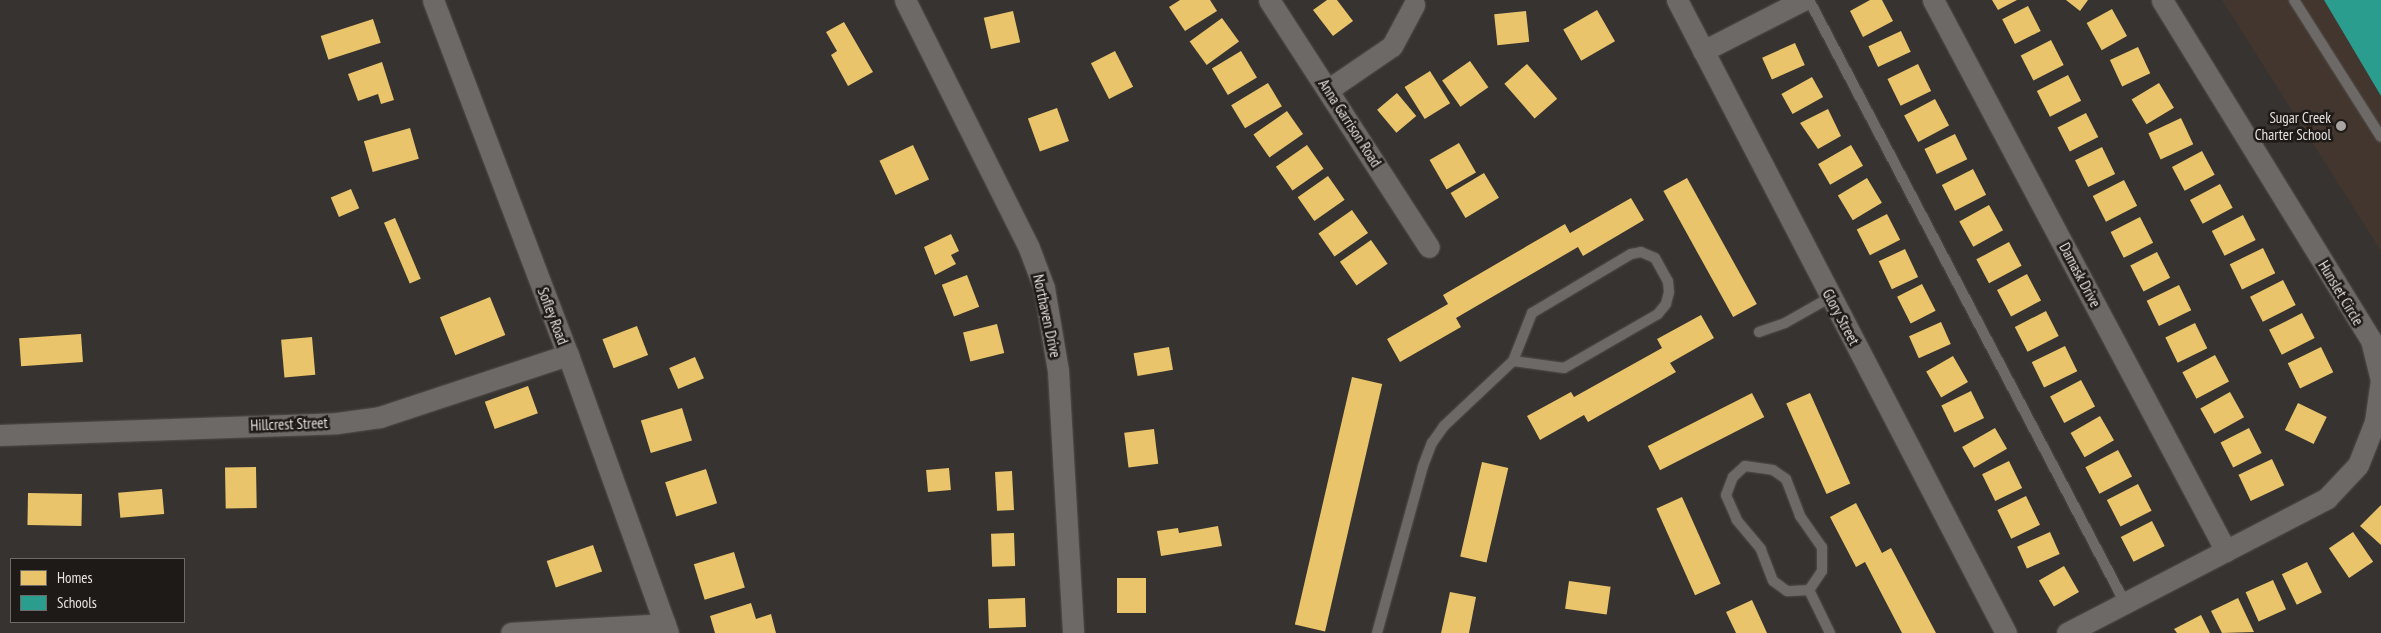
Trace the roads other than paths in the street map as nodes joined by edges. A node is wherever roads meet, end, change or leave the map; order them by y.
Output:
1 (433, 0) edge
2 (905, 0) edge
3 (1269, 0) edge
4 (1677, 0) edge
5 (1803, 0) edge
6 (1809, 0) edge
7 (1933, 0) edge
8 (2162, 0) edge
9 (2294, 0) edge
10 (1414, 5) dead end
11 (1703, 52) junction
12 (1329, 89) junction
13 (2381, 137) edge
14 (1430, 247) dead end
15 (1831, 297) junction
16 (1759, 332) dead end
17 (568, 355) junction
18 (1513, 361) junction
19 (0, 435) edge
20 (2226, 551) junction
21 (1809, 590) junction
22 (2125, 604) junction
23 (667, 628) edge
24 (511, 633) edge
25 (1073, 633) edge
26 (1377, 633) edge
27 (1830, 633) edge
28 (2006, 633) edge
29 (2067, 633) edge

1 - 17 street, Sofley Road
2 - 25 street, Northaven Drive
3 - 12 street, Anna Garrison Road
4 - 11 street, Glory Street
5 - 11 street
6 - 22 lane
7 - 20 street, Damask Drive
8 - 20 street, Hunslet Circle
9 - 13 lane
10 - 12 street
11 - 15 street, Glory Street
12 - 14 street, Anna Garrison Road
15 - 16 lane
15 - 28 street, Glory Street
17 - 19 street, Hillcrest Street
17 - 23 street, Sofley Road
18 - 18 lane
18 - 26 lane
20 - 22 street, Hunslet Circle
21 - 21 lane
21 - 27 lane
22 - 29 street, Hunslet Circle
23 - 24 street

